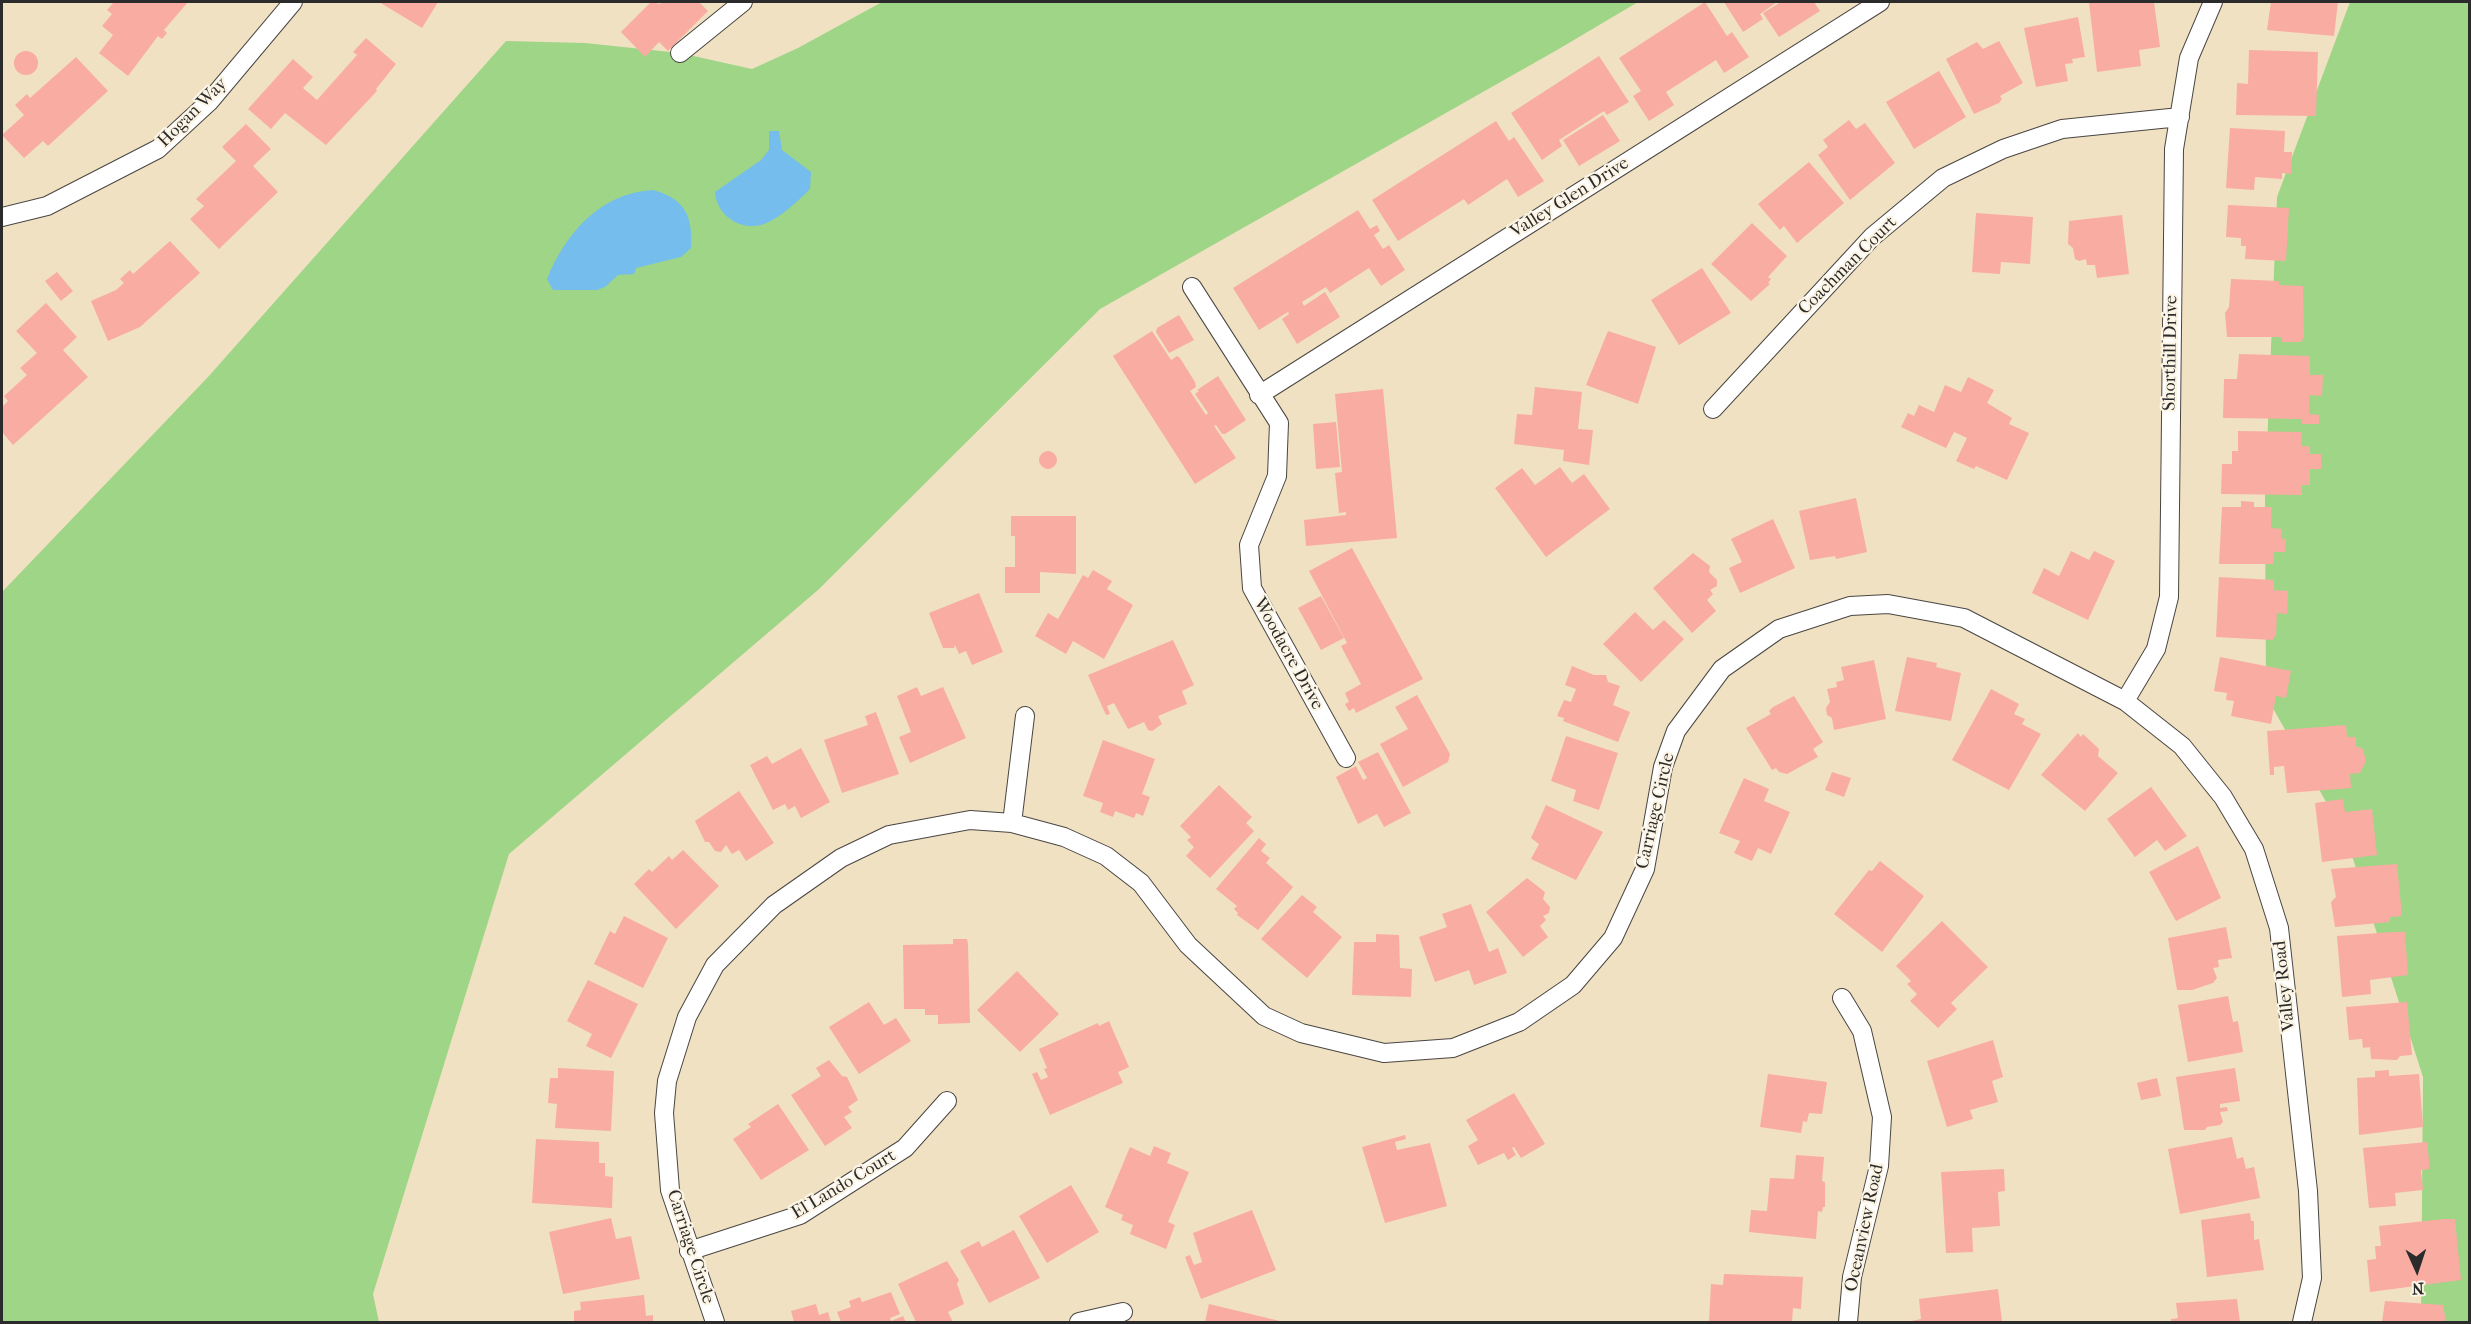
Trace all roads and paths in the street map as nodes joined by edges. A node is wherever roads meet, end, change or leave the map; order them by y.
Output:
1 (293, 2) edge
2 (743, 2) edge
3 (1880, 2) edge
4 (2213, 2) edge
5 (680, 53) dead end
6 (2180, 117) junction
7 (2, 217) edge
8 (1192, 287) dead end
9 (1259, 395) junction
10 (1713, 409) dead end
11 (2125, 701) junction
12 (1025, 716) dead end
13 (1346, 758) dead end
14 (1012, 824) junction
15 (1842, 998) dead end
16 (947, 1101) dead end
17 (689, 1251) junction
18 (1123, 1312) dead end
19 (715, 1323) edge
20 (1079, 1323) edge
21 (1848, 1323) edge
22 (2302, 1323) edge

1 - 7 street, Hogan Way
2 - 5 street
3 - 9 street, Valley Glen Drive
4 - 6 street, Shorthill Drive
6 - 10 street, Coachman Court
6 - 11 street, Shorthill Drive
8 - 9 street, Woodacre Drive
9 - 13 street, Woodacre Drive
11 - 14 street, Carriage Circle
11 - 22 street, Valley Road
12 - 14 street
14 - 17 street, Carriage Circle
15 - 21 street, Oceanview Road
16 - 17 street, El Lando Court
17 - 19 street, Carriage Circle
18 - 20 street

